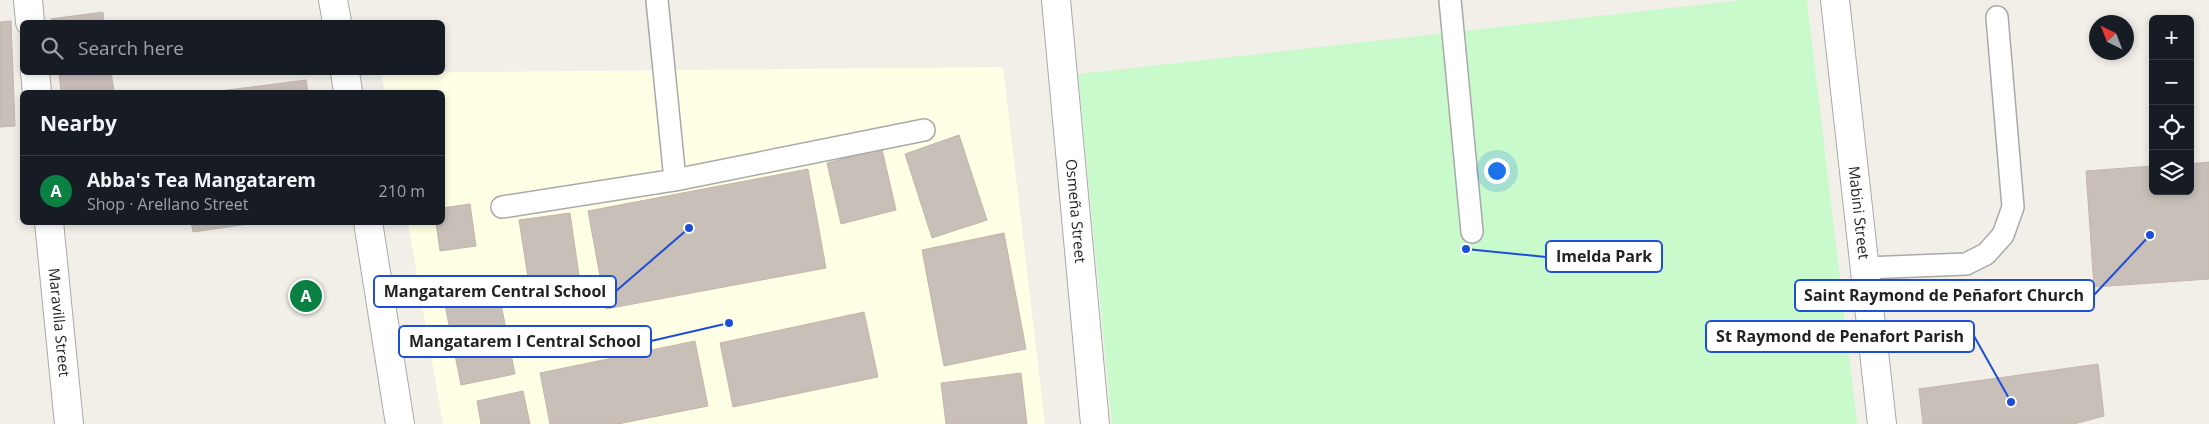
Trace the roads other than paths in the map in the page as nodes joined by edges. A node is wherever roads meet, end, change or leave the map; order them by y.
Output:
1 (28, 0) edge
2 (333, 0) edge
3 (657, 0) edge
4 (1056, 0) edge
5 (1450, 0) edge
6 (1836, 0) edge
7 (1997, 17) dead end
8 (30, 20) edge
9 (337, 20) edge
10 (35, 75) edge
11 (345, 75) edge
12 (37, 90) edge
13 (348, 90) edge
14 (924, 130) dead end
15 (675, 180) junction
16 (502, 207) dead end
17 (49, 225) edge
18 (368, 225) edge
19 (1472, 232) dead end
20 (1865, 268) junction
21 (69, 424) edge
22 (400, 424) edge
23 (1096, 424) edge
24 (1882, 424) edge

1 - 8 street
2 - 9 street
3 - 15 lane
4 - 23 street, Osmeña Street
5 - 19 lane
6 - 20 street, Mabini Street
7 - 20 lane
10 - 12 street
11 - 13 street
14 - 15 lane
15 - 16 lane
17 - 21 street, Maravilla Street
18 - 22 street
20 - 24 street, Mabini Street

